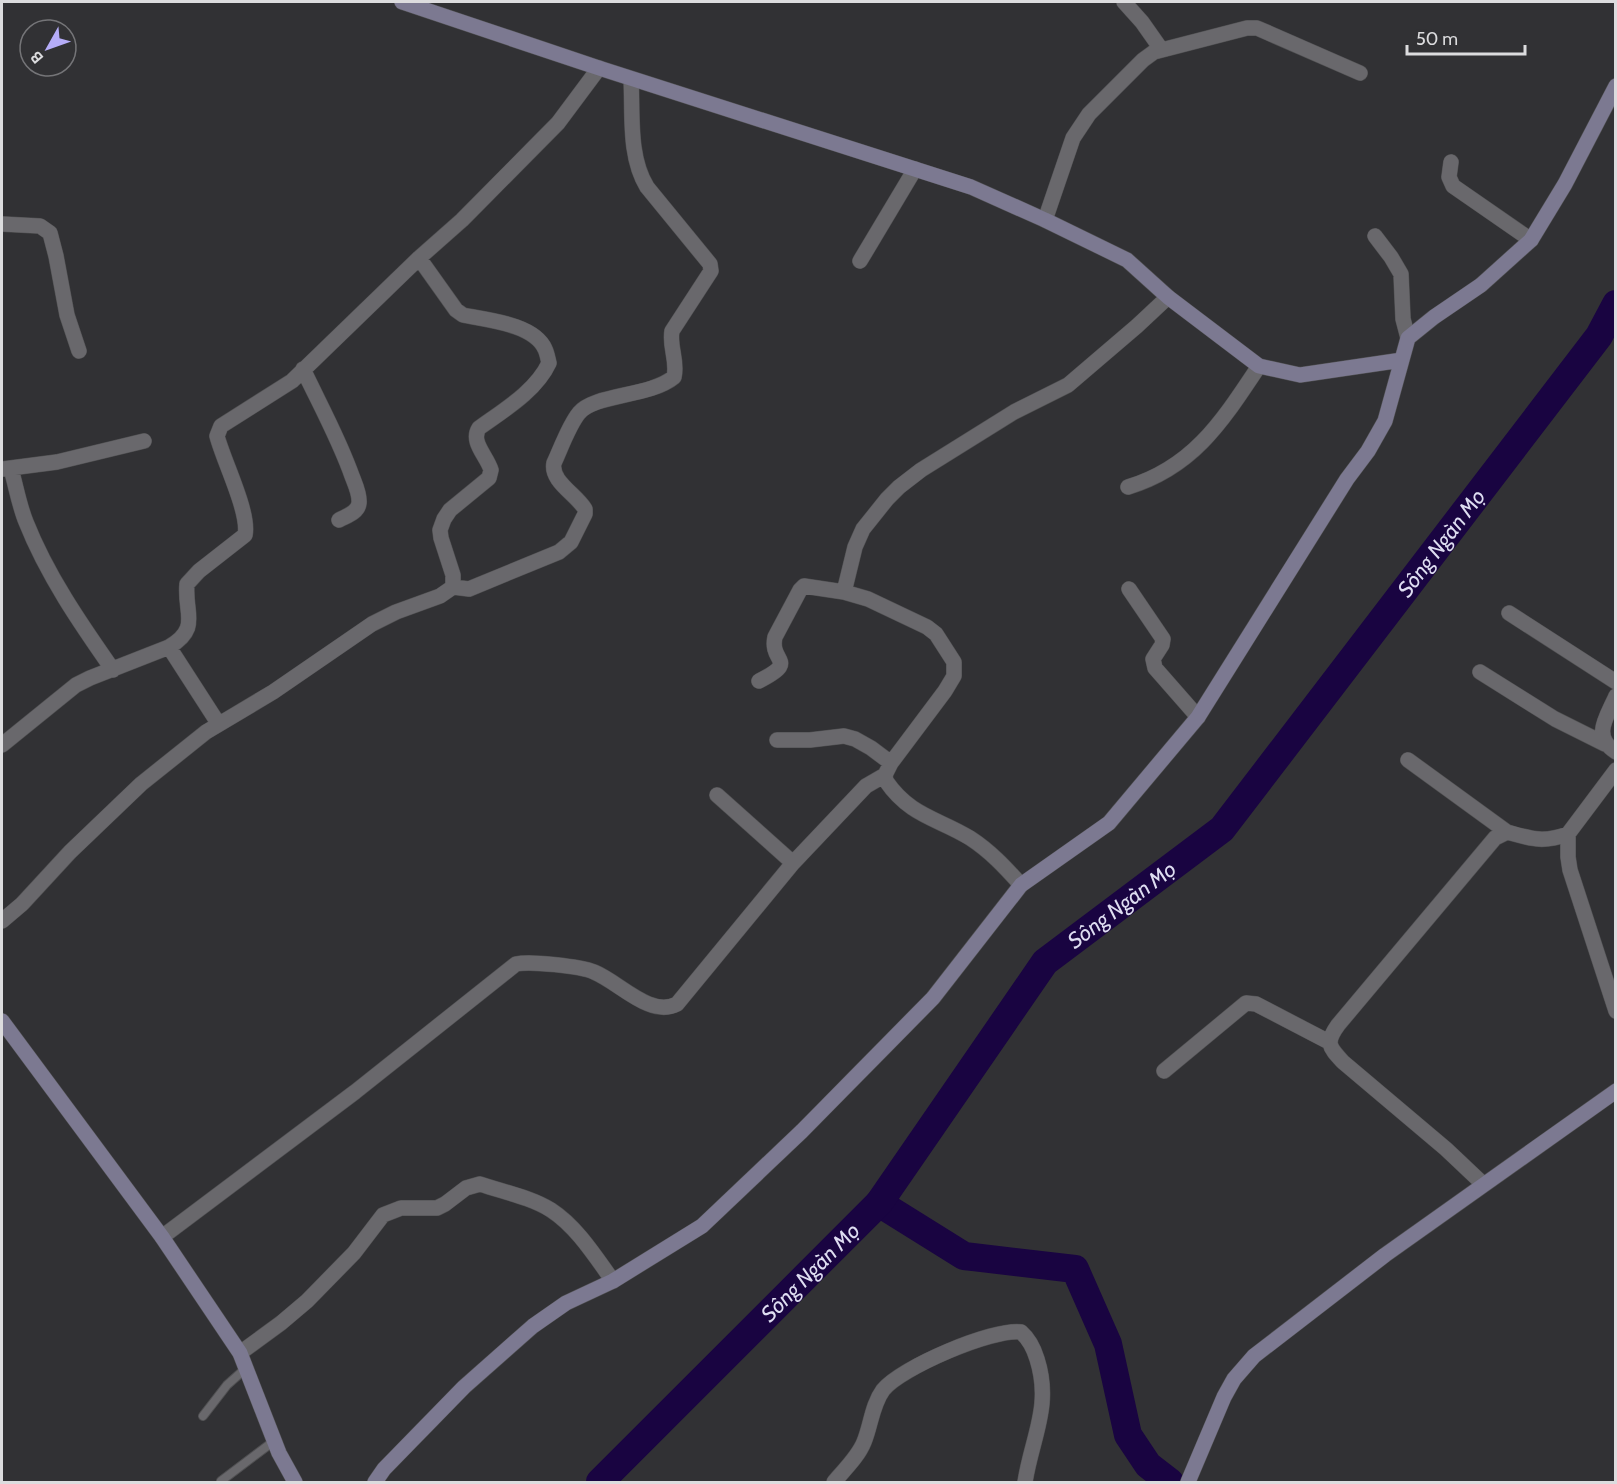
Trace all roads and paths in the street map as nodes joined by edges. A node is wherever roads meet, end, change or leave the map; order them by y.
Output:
1 (402, 2) edge
2 (1124, 2) edge
3 (1161, 49) junction
4 (599, 68) junction
5 (1360, 73) dead end
6 (631, 79) junction
7 (1616, 86) edge
8 (1451, 162) dead end
9 (915, 169) junction
10 (1045, 220) junction
11 (2, 224) edge
12 (1375, 236) dead end
13 (1531, 240) junction
14 (419, 258) junction
15 (860, 261) dead end
16 (1168, 297) junction
17 (1408, 338) junction
18 (79, 351) dead end
19 (1402, 360) junction
20 (1259, 366) junction
21 (303, 369) junction
22 (144, 441) dead end
23 (6, 469) edge
24 (1128, 487) dead end
25 (339, 520) dead end
26 (453, 587) junction
27 (1129, 589) dead end
28 (844, 592) junction
29 (1509, 613) dead end
30 (169, 647) junction
31 (112, 670) junction
32 (1480, 672) dead end
33 (759, 681) dead end
34 (1616, 682) edge
35 (1616, 696) edge
36 (1198, 717) junction
37 (218, 723) junction
38 (777, 740) dead end
39 (2, 745) edge
40 (1610, 748) edge
41 (1408, 760) dead end
42 (888, 769) junction
43 (1616, 770) edge
44 (717, 795) dead end
45 (1507, 832) junction
46 (1569, 834) junction
47 (793, 863) junction
48 (1021, 885) junction
49 (2, 921) edge
50 (1616, 1011) edge
51 (2, 1021) edge
52 (1329, 1042) junction
53 (1164, 1071) dead end
54 (1615, 1092) edge
55 (1483, 1184) junction
56 (162, 1237) junction
57 (613, 1281) junction
58 (240, 1353) junction
59 (245, 1369) junction
60 (203, 1416) dead end
61 (274, 1441) junction
62 (221, 1481) dead end
63 (295, 1482) edge
64 (375, 1482) edge
65 (834, 1482) edge
66 (1025, 1482) edge
67 (1188, 1482) edge

1 - 4 street
2 - 3 street
3 - 5 street
3 - 10 street
4 - 6 street
4 - 14 street
6 - 9 street
6 - 26 street
7 - 13 street
8 - 13 street
9 - 10 street
9 - 15 street
10 - 16 street
11 - 18 street
12 - 17 street
13 - 17 street
14 - 21 street
14 - 26 street
16 - 20 street
16 - 28 street
17 - 19 street
19 - 20 street
19 - 36 street
20 - 24 street
21 - 25 street
21 - 30 street
22 - 23 street
23 - 31 street
26 - 37 street
27 - 36 street
28 - 33 street
28 - 42 street
29 - 34 street
30 - 31 street
30 - 37 street
31 - 39 street
32 - 40 street
35 - 40 street
36 - 48 street
37 - 49 street
38 - 42 street
41 - 45 street
42 - 47 street
42 - 48 street
43 - 46 street
44 - 47 street
45 - 46 street
45 - 52 street
46 - 50 street
47 - 56 street
48 - 57 street
51 - 56 street
52 - 53 street
52 - 55 street
54 - 55 street
55 - 67 street
56 - 58 street
57 - 58 street
57 - 64 street
58 - 59 street
59 - 60 lane
59 - 61 street
61 - 62 lane
61 - 63 street
65 - 66 street

